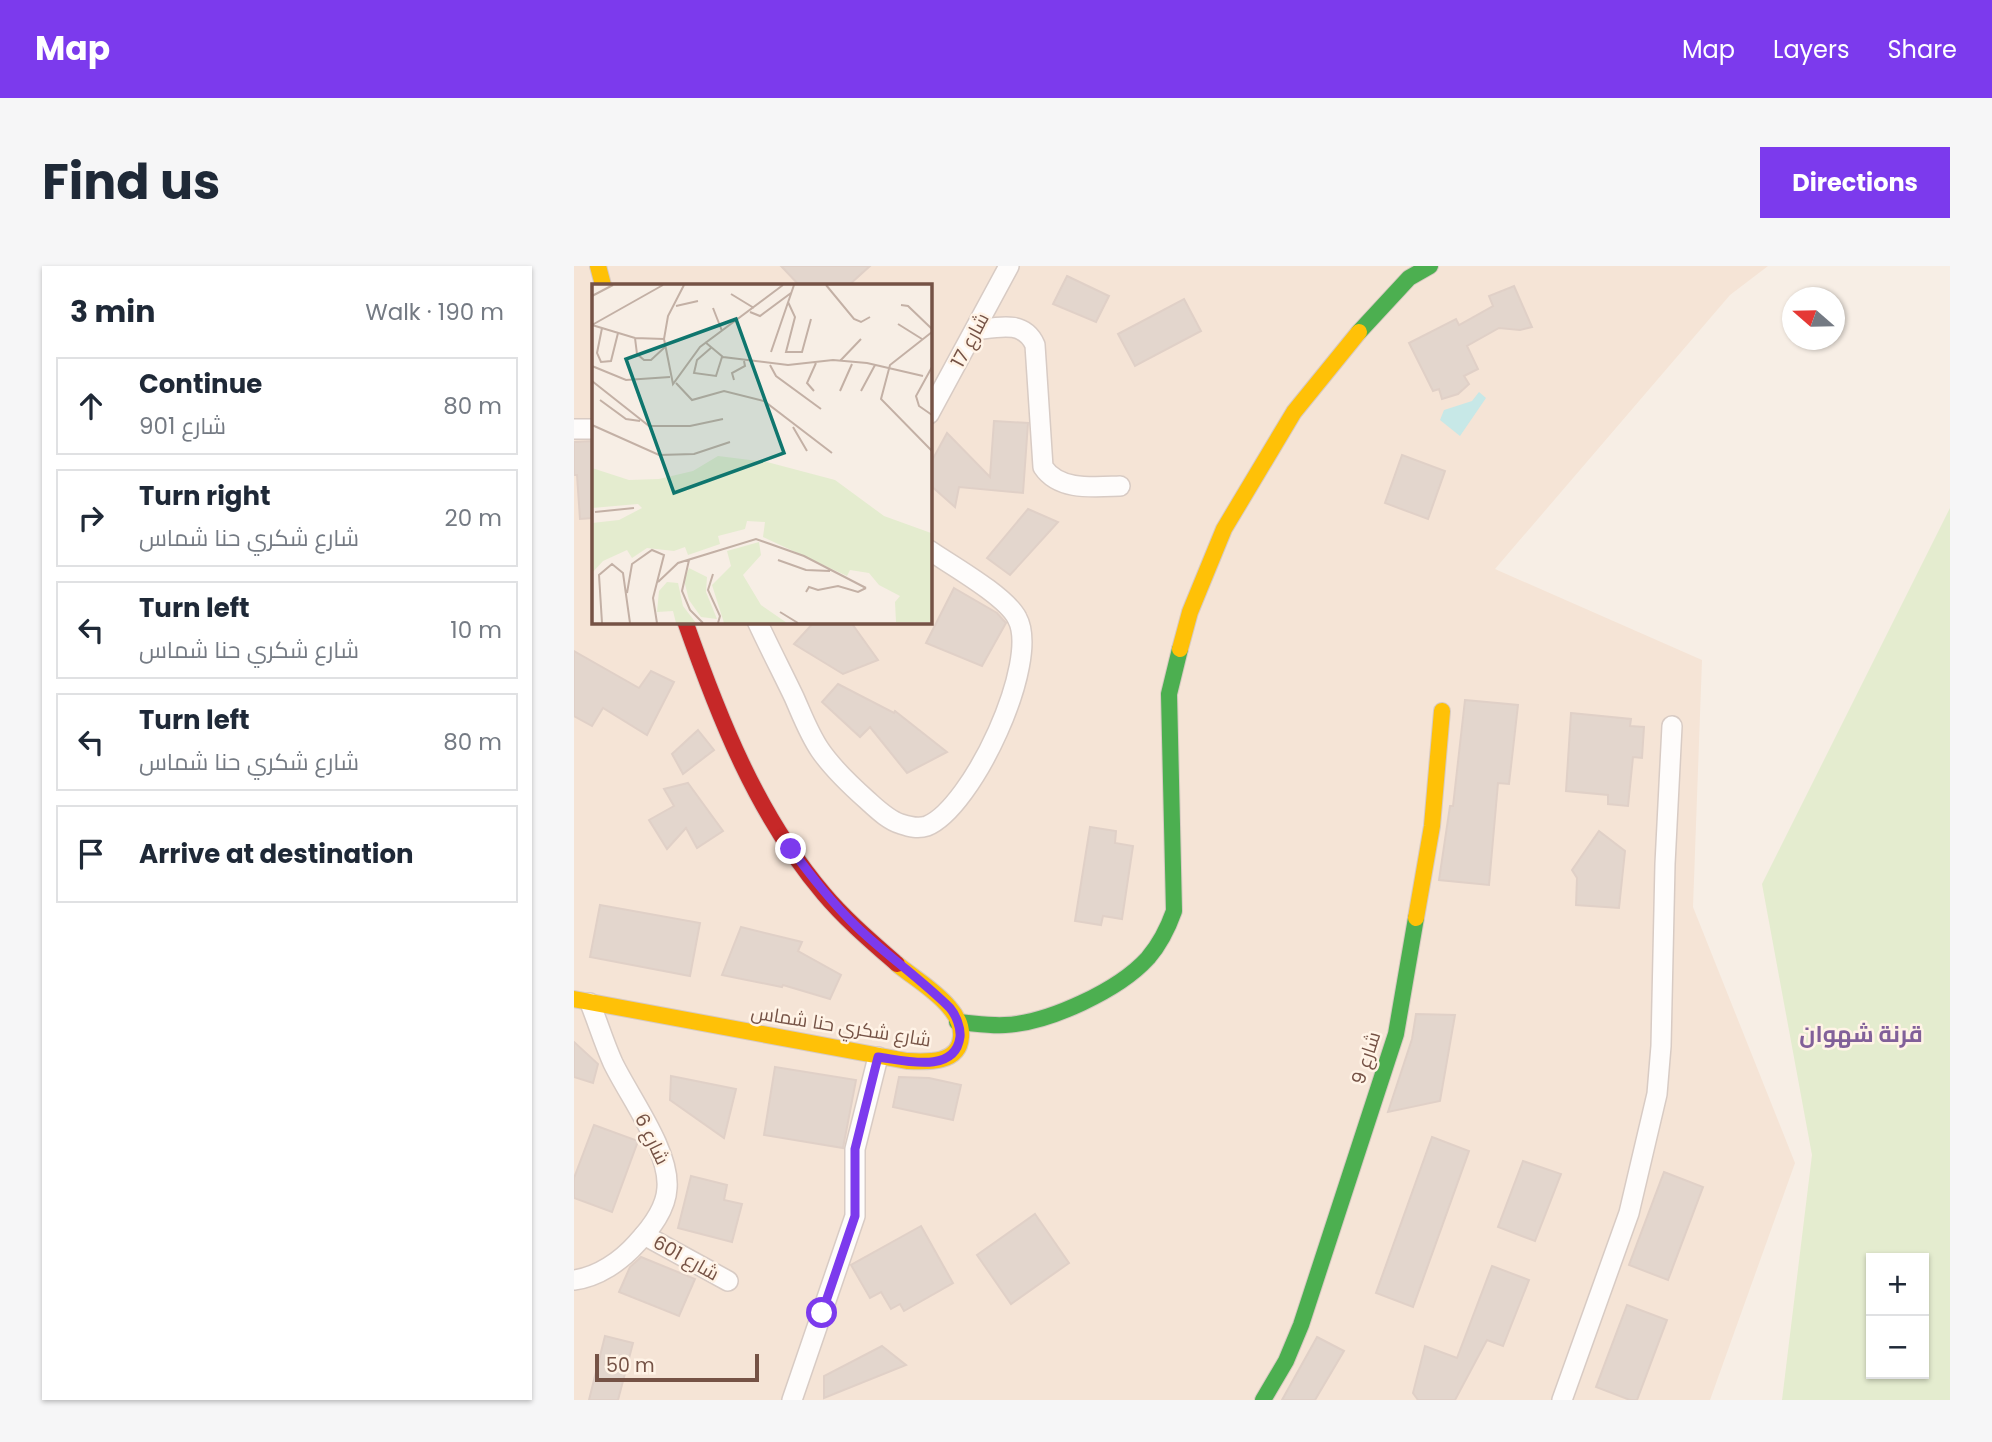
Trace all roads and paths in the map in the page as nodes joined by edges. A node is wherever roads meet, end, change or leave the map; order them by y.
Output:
1 (598, 266) edge
2 (1009, 266) edge
3 (1430, 266) edge
4 (603, 284) edge
5 (976, 330) junction
6 (931, 410) edge
7 (574, 429) edge
8 (592, 429) edge
9 (1120, 486) dead end
10 (931, 551) edge
11 (686, 623) edge
12 (758, 623) edge
13 (1442, 711) dead end
14 (1672, 726) dead end
15 (582, 1001) edge
16 (957, 1022) junction
17 (878, 1057) junction
18 (644, 1236) junction
19 (574, 1280) edge
20 (728, 1281) dead end
21 (792, 1400) edge
22 (1263, 1400) edge
23 (1562, 1400) edge

1 - 4 street
2 - 5 street, شارع 17
3 - 16 street
5 - 6 street, شارع 17
5 - 9 street
7 - 8 street
10 - 12 street
11 - 16 street, شارع شكري حنا شماس
13 - 22 street, شارع 9
14 - 23 street
15 - 17 street, شارع شكري حنا شماس
15 - 18 street, شارع 6
16 - 17 street, شارع شكري حنا شماس
17 - 21 street
18 - 19 street, شارع 6
18 - 20 street, شارع 601

